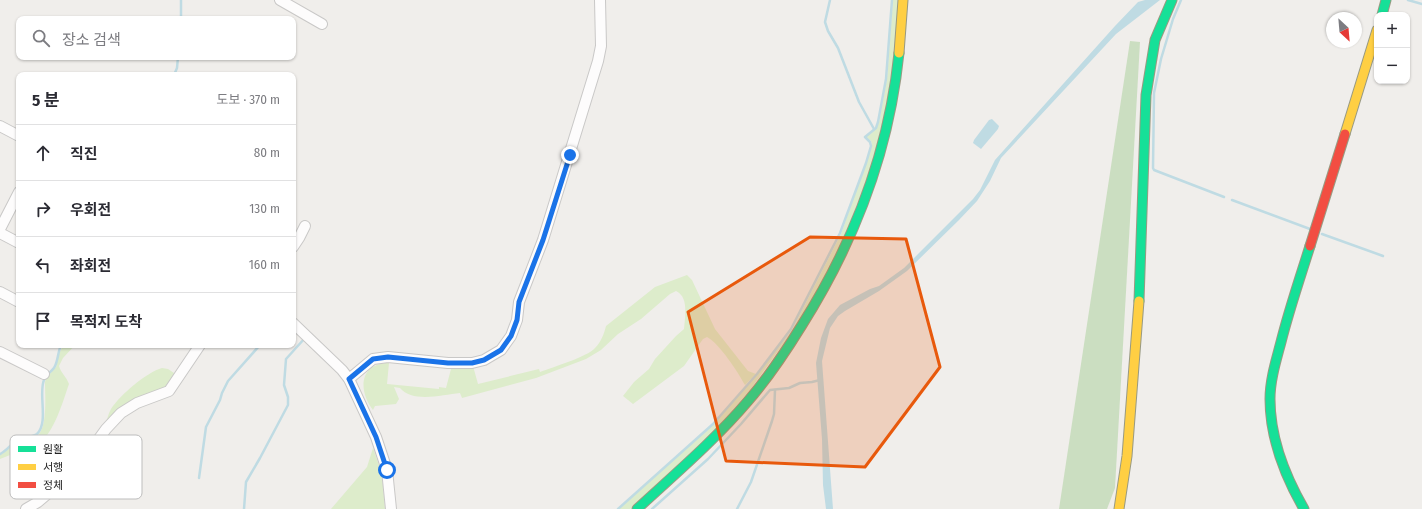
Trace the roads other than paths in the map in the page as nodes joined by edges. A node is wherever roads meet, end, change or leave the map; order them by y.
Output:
1 (280, 0) edge
2 (600, 0) edge
3 (903, 0) edge
4 (1172, 0) edge
5 (1386, 0) edge
6 (1383, 12) edge
7 (322, 24) dead end
8 (1374, 40) edge
9 (0, 126) edge
10 (16, 134) edge
11 (16, 198) edge
12 (305, 226) dead end
13 (0, 229) edge
14 (0, 233) edge
15 (16, 241) edge
16 (296, 242) edge
17 (0, 292) edge
18 (16, 300) edge
19 (296, 325) edge
20 (198, 348) edge
21 (0, 352) edge
22 (44, 374) dead end
23 (349, 379) junction
24 (102, 435) edge
25 (42, 499) edge
26 (26, 509) edge
27 (391, 509) edge
28 (637, 509) edge
29 (1119, 509) edge
30 (1304, 509) edge

1 - 7 street
2 - 23 street
3 - 28 street
4 - 29 street
5 - 6 street
8 - 30 street
9 - 10 street
11 - 13 street
12 - 16 street
14 - 15 street
17 - 18 street
19 - 23 street
20 - 24 street
21 - 22 street
23 - 27 street
25 - 26 street

